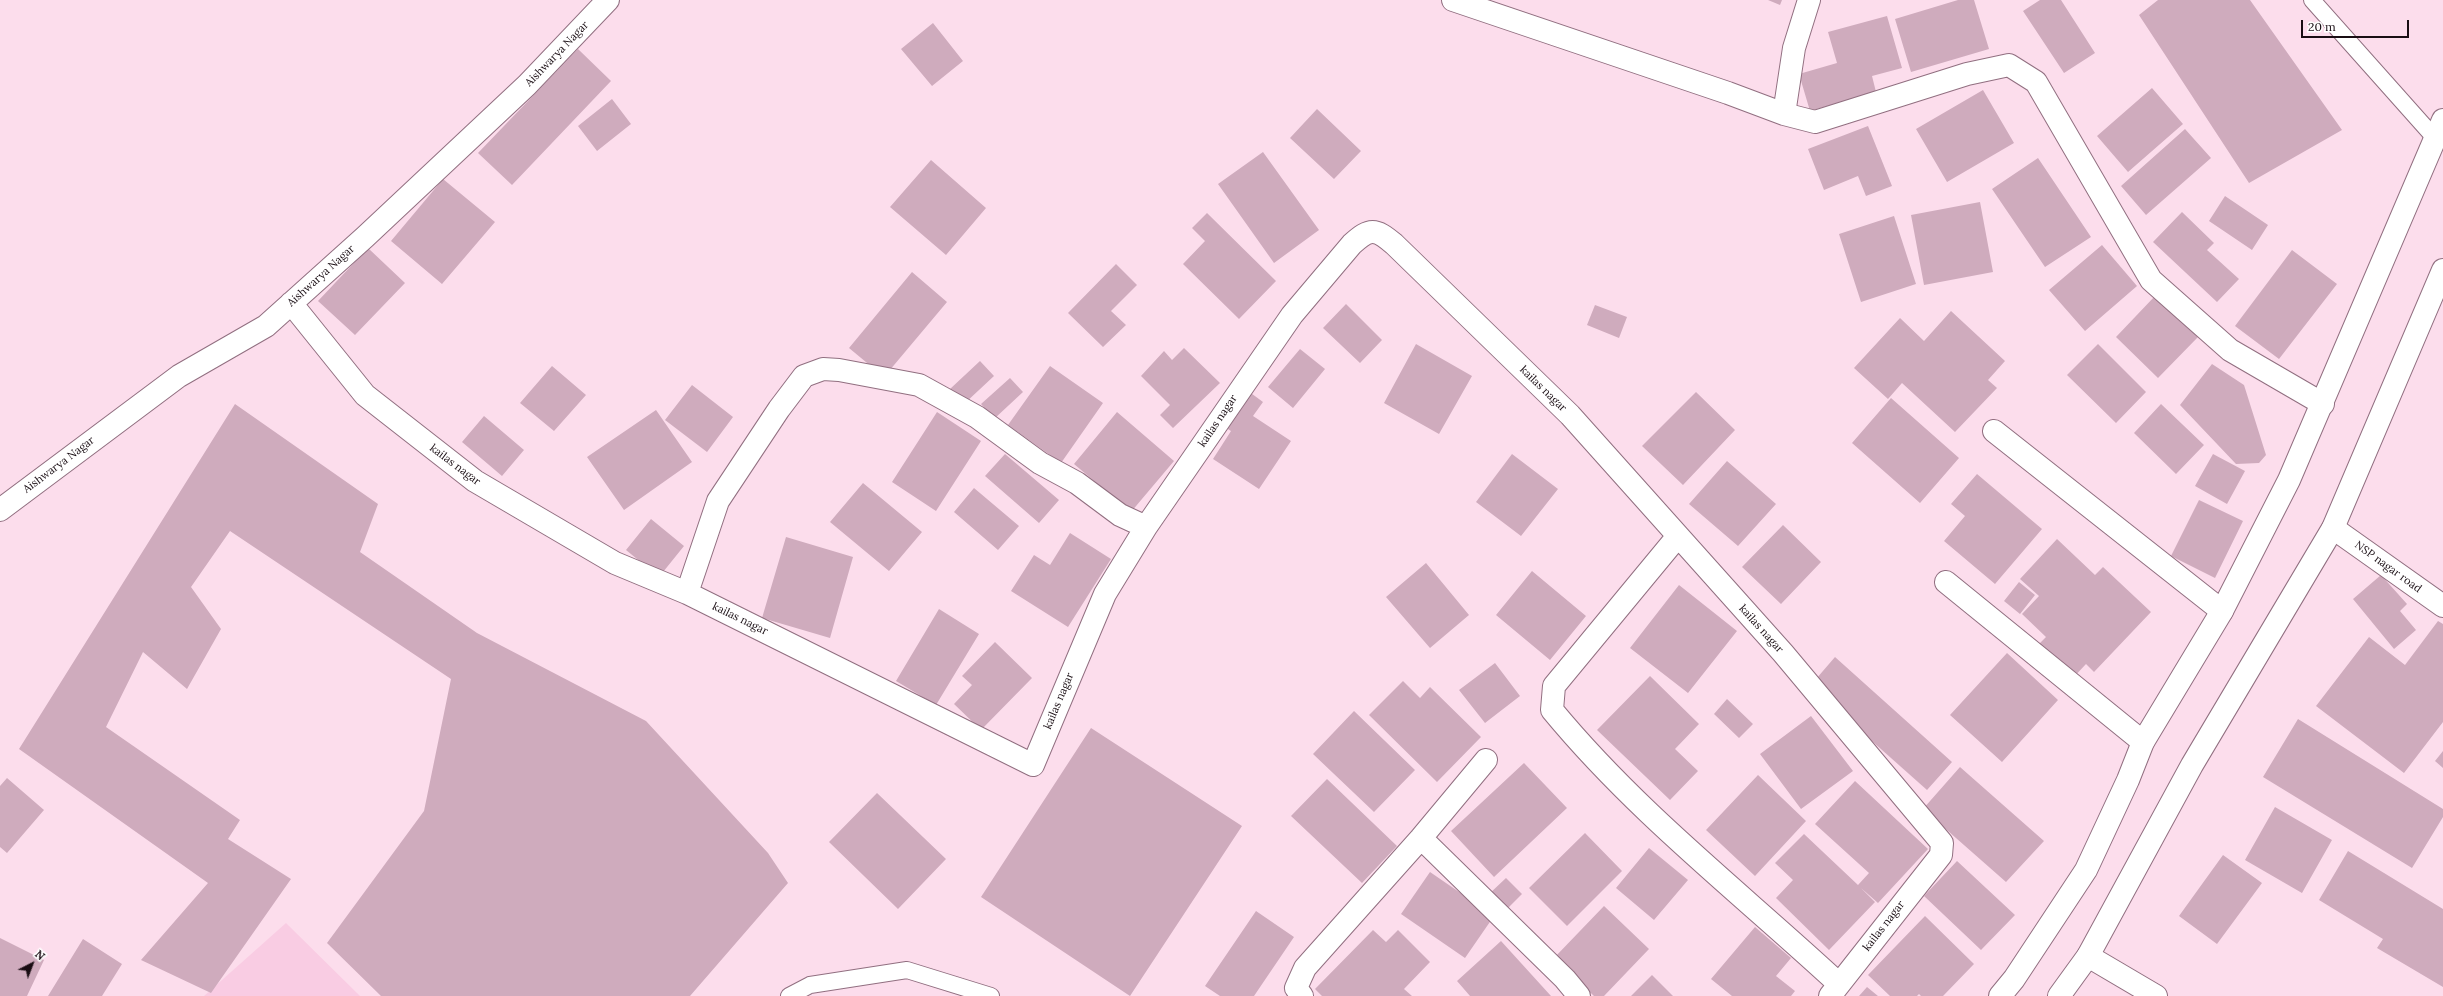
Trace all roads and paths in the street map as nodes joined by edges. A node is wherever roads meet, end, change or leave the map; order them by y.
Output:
1 (608, 0) edge
2 (1453, 0) edge
3 (1808, 0) edge
4 (2312, 0) edge
5 (1784, 114) junction
6 (2439, 129) edge
7 (2443, 270) edge
8 (291, 303) junction
9 (2323, 404) junction
10 (1994, 431) dead end
11 (0, 510) edge
12 (1146, 527) junction
13 (2333, 528) junction
14 (1678, 536) junction
15 (1946, 582) dead end
16 (687, 593) junction
17 (2443, 606) edge
18 (2222, 611) junction
19 (2143, 742) junction
20 (1486, 760) dead end
21 (1421, 838) junction
22 (2088, 956) junction
23 (1835, 990) edge
24 (789, 996) edge
25 (991, 996) edge
26 (1302, 996) edge
27 (1579, 996) edge
28 (2000, 996) edge
29 (2058, 996) edge
30 (2156, 996) edge

1 - 8 street, Aishwarya Nagar
2 - 5 street
3 - 5 street
4 - 6 lane
5 - 9 street
6 - 9 street
7 - 13 street
8 - 11 street, Aishwarya Nagar
8 - 16 street, kailas nagar
9 - 18 street
10 - 18 street
12 - 14 street, kailas nagar
12 - 16 street
12 - 16 street, kailas nagar
13 - 17 street, NSP nagar road
13 - 22 street
14 - 23 street, kailas nagar
14 - 23 street
15 - 19 street
18 - 19 street
19 - 28 street
20 - 21 street
21 - 26 street
21 - 27 street
22 - 29 street
22 - 30 street
24 - 25 lane

